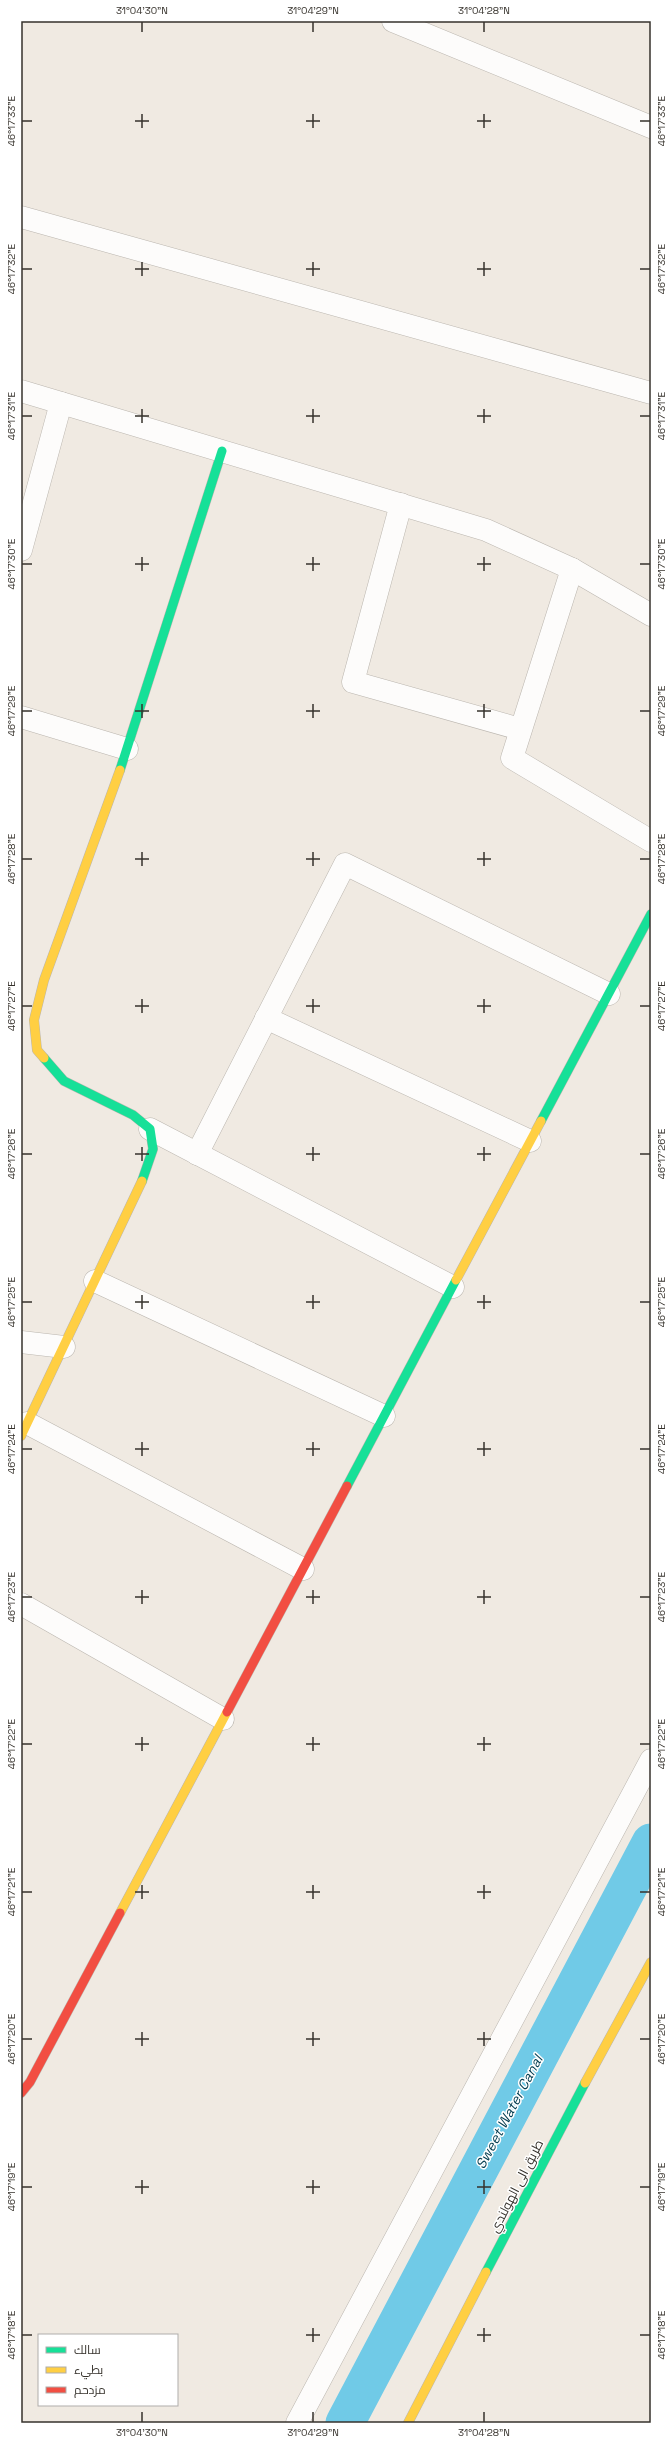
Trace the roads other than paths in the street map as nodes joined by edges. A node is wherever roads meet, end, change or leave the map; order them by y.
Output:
1 (393, 21) edge
2 (651, 127) edge
3 (21, 217) edge
4 (21, 391) edge
5 (651, 393) edge
6 (61, 403) junction
7 (222, 451) junction
8 (401, 504) junction
9 (21, 550) edge
10 (572, 570) junction
11 (651, 615) edge
12 (21, 717) edge
13 (520, 729) junction
14 (127, 749) junction
15 (651, 841) edge
16 (651, 914) edge
17 (609, 994) junction
18 (266, 1018) junction
19 (150, 1129) junction
20 (530, 1141) junction
21 (197, 1154) junction
22 (95, 1281) junction
23 (453, 1287) junction
24 (21, 1342) edge
25 (64, 1347) junction
26 (384, 1416) junction
27 (24, 1429) edge
28 (303, 1569) junction
29 (21, 1604) edge
30 (223, 1719) junction
31 (651, 1760) edge
32 (651, 1962) edge
33 (21, 2092) edge
34 (297, 2423) edge
35 (408, 2423) edge

1 - 2 street
3 - 5 street
4 - 6 street
6 - 7 street
6 - 9 street
7 - 8 street
7 - 14 street
8 - 10 street
8 - 13 street
10 - 11 street
10 - 13 street
12 - 14 street
13 - 15 street
14 - 19 street
16 - 17 street
17 - 18 street
17 - 20 street
18 - 20 street
18 - 21 street
19 - 21 street
19 - 22 street
20 - 23 street
21 - 23 street
22 - 25 street
22 - 26 street
23 - 26 street
24 - 25 street
25 - 27 street
26 - 28 street
27 - 28 street
28 - 30 street
29 - 30 street
30 - 33 street
31 - 34 street
32 - 35 street, طريق الى الهولندي

